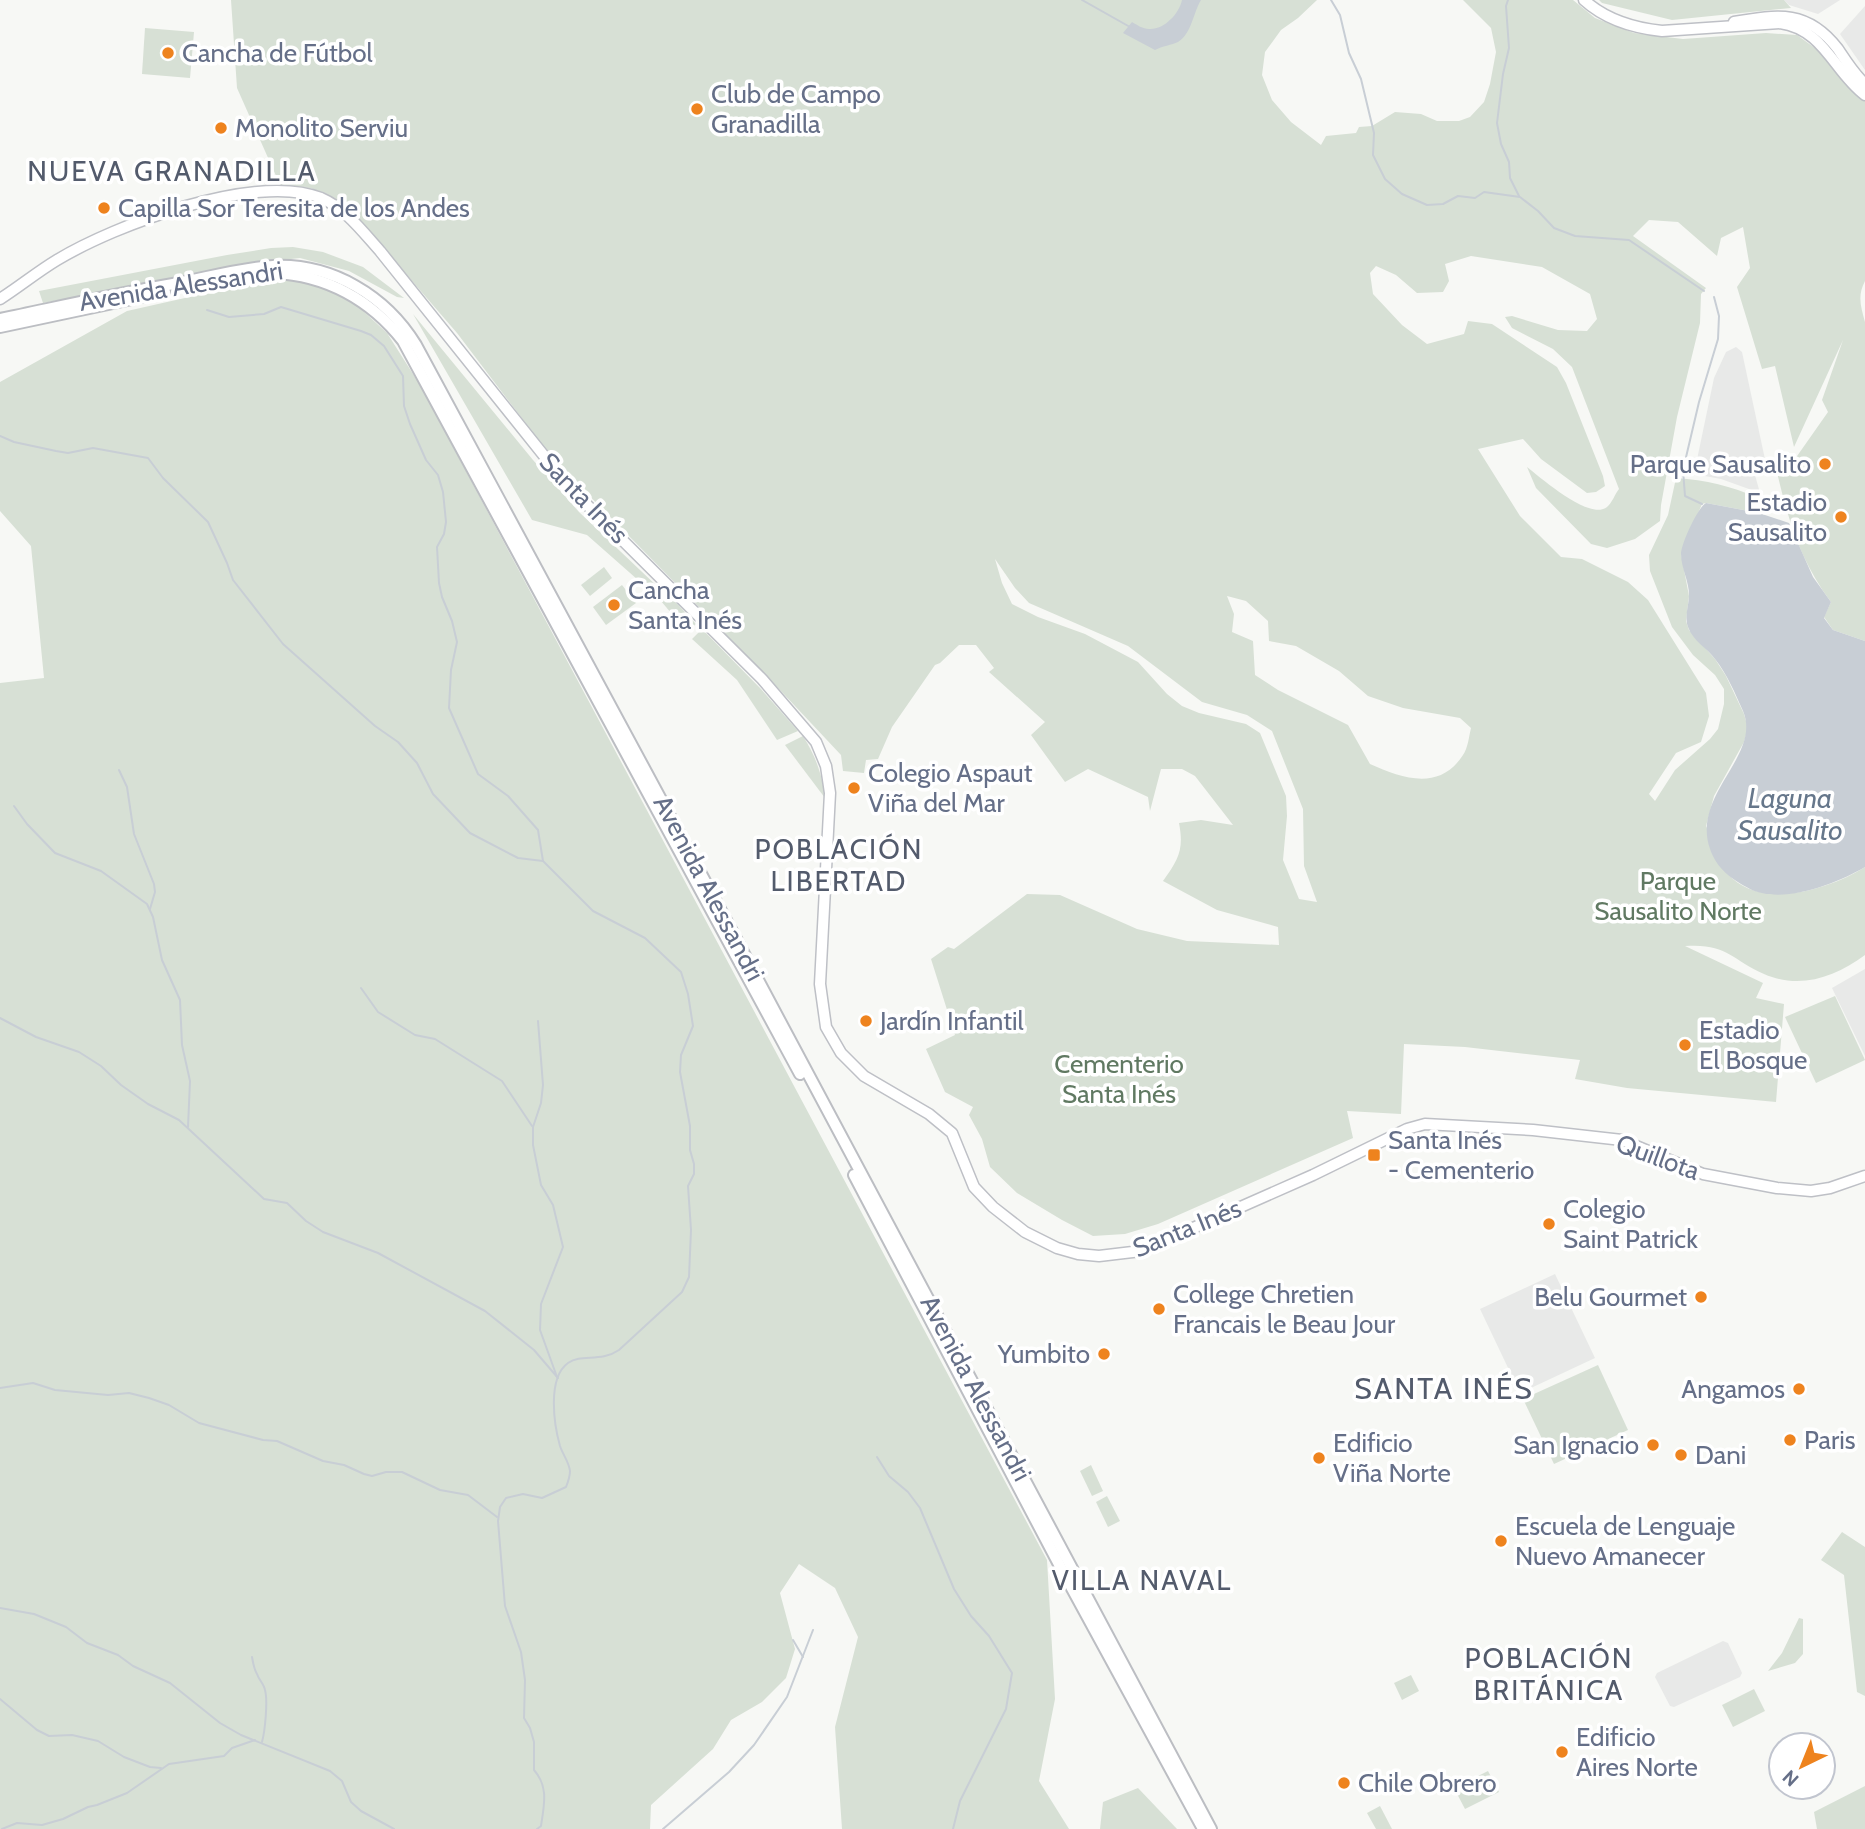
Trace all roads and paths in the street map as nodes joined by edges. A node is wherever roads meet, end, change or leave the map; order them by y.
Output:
1 (1584, 0) edge
2 (1707, 28) junction
3 (1865, 84) edge
4 (1865, 95) edge
5 (0, 299) edge
6 (0, 319) edge
7 (0, 327) edge
8 (1407, 1129) joint
9 (1865, 1176) edge
10 (1203, 1829) edge
11 (1211, 1829) edge

1 - 2 main road
2 - 3 main road
2 - 4 main road
5 - 8 main road, Santa Inés
6 - 11 main road, Avenida Alessandri
7 - 10 main road, Avenida Alessandri
8 - 9 main road, Quillota

